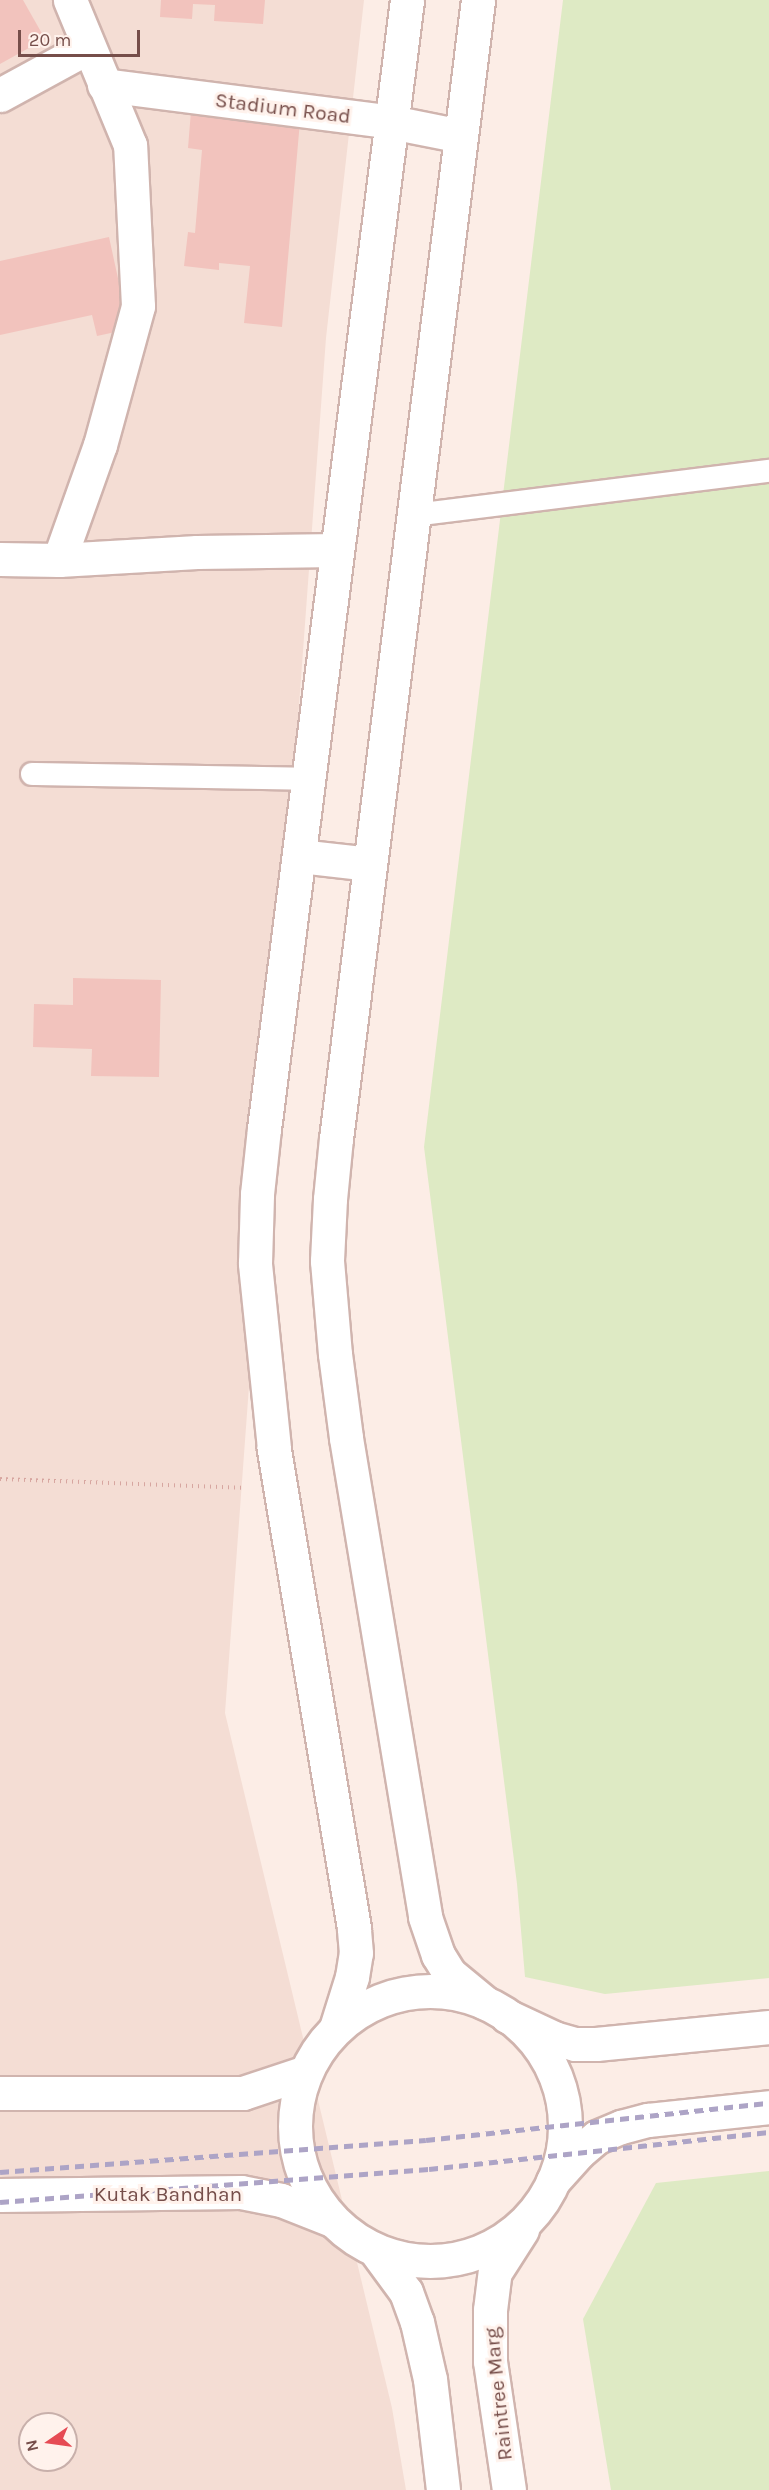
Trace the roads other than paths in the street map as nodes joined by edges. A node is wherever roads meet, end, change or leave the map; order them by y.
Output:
1 (70, 0) edge
2 (407, 0) edge
3 (478, 0) edge
4 (88, 48) junction
5 (104, 85) junction
6 (0, 95) edge
7 (391, 122) junction
8 (461, 136) junction
9 (769, 471) edge
10 (414, 514) junction
11 (337, 550) junction
12 (0, 559) edge
13 (60, 560) junction
14 (32, 774) dead end
15 (308, 779) junction
16 (299, 856) junction
17 (370, 864) junction
18 (496, 2009) junction
19 (769, 2027) edge
20 (336, 2028) junction
21 (306, 2072) junction
22 (0, 2093) edge
23 (769, 2107) edge
24 (547, 2193) junction
25 (0, 2195) edge
26 (332, 2220) junction
27 (375, 2250) junction
28 (444, 2490) edge
29 (509, 2490) edge

1 - 4 street
2 - 7 street
3 - 8 street
4 - 5 street
4 - 6 street
5 - 7 street, Stadium Road
5 - 13 street
7 - 8 street, Stadium Road
7 - 11 street
8 - 10 street
9 - 10 lane
10 - 17 street
11 - 13 street
11 - 15 street
12 - 13 street
14 - 15 lane
15 - 16 street
16 - 17 street
16 - 20 street
17 - 18 street
18 - 19 street
18 - 20 street
18 - 24 street
20 - 21 street
21 - 22 street
21 - 26 street
23 - 24 street
24 - 27 street
24 - 29 street, Raintree Marg
25 - 26 street, Kutak Bandhan
26 - 27 street
27 - 28 street

